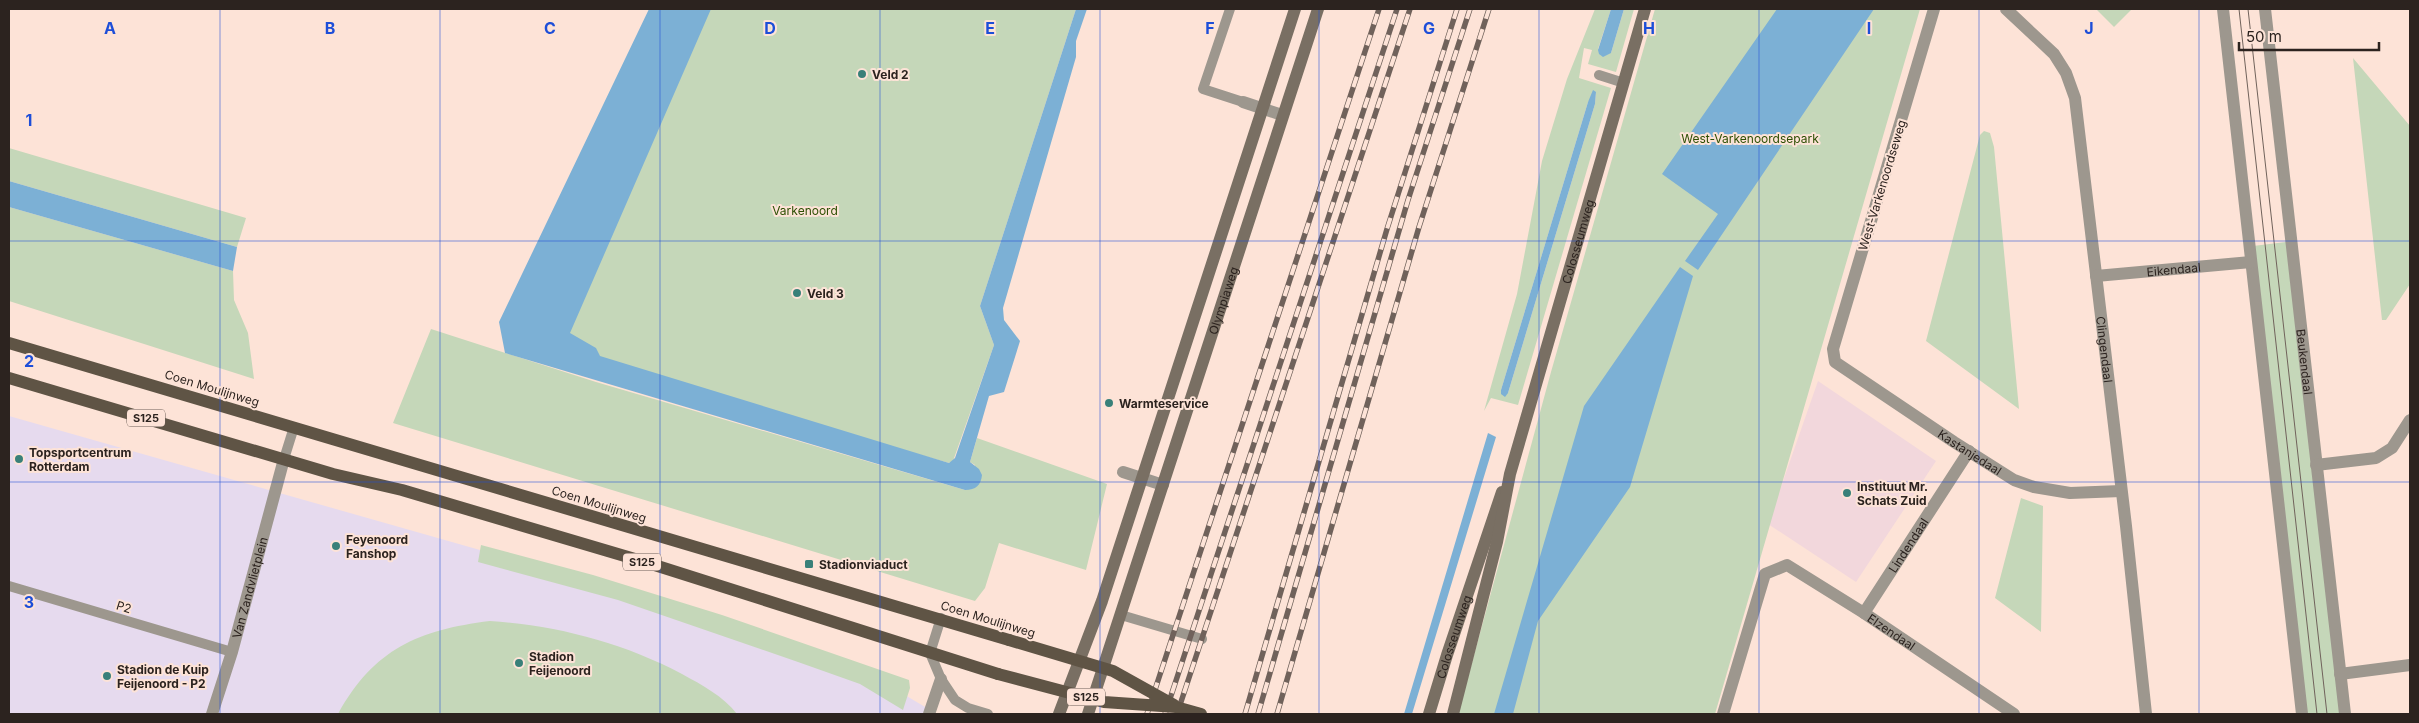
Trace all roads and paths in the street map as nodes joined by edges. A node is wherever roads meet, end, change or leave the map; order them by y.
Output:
1 (1230, 9) edge
2 (1295, 9) edge
3 (1318, 9) edge
4 (1645, 9) edge
5 (1934, 9) edge
6 (2006, 9) edge
7 (2222, 9) edge
8 (2265, 9) edge
9 (1599, 75) dead end
10 (1624, 83) junction
11 (1243, 102) joint
12 (1263, 109) junction
13 (1282, 116) junction
14 (2251, 262) junction
15 (2096, 276) junction
16 (9, 343) edge
17 (1835, 362) joint
18 (9, 378) edge
19 (2410, 420) edge
20 (294, 427) junction
21 (1969, 451) junction
22 (284, 459) junction
23 (2316, 465) junction
24 (1123, 472) dead end
25 (1510, 474) junction
26 (1142, 478) junction
27 (1162, 485) junction
28 (2121, 491) junction
29 (9, 586) edge
30 (1864, 613) junction
31 (1121, 615) junction
32 (941, 618) junction
33 (1202, 639) dead end
34 (232, 652) junction
35 (930, 653) junction
36 (2410, 665) edge
37 (2340, 674) junction
38 (941, 679) junction
39 (1176, 707) junction
40 (212, 714) edge
41 (929, 714) edge
42 (987, 714) edge
43 (1060, 714) edge
44 (1088, 714) edge
45 (1201, 714) edge
46 (1429, 714) edge
47 (1453, 714) edge
48 (1724, 714) edge
49 (2014, 714) edge
50 (2146, 714) edge
51 (2302, 714) edge
52 (2345, 714) edge

1 - 11 lane
2 - 12 main road, Olympiaweg
3 - 13 main road, Olympiaweg
4 - 10 main road, Colosseumweg
5 - 17 street, West-Varkenoordseweg
6 - 15 street, Clingendaal
7 - 14 street
8 - 23 street, Beukendaal
9 - 10 lane
10 - 25 main road, Colosseumweg
11 - 12 street
12 - 13 street
12 - 26 main road, Olympiaweg
13 - 27 main road, Olympiaweg
14 - 15 street, Eikendaal
14 - 51 street
15 - 28 street, Clingendaal
16 - 20 main road, Coen Moulijnweg / S125
17 - 21 street, Kastanjedaal
18 - 22 main road, Coen Moulijnweg / S125
19 - 23 street
20 - 22 lane
20 - 32 main road, Coen Moulijnweg / S125
21 - 28 street, Kastanjedaal
21 - 30 street, Lindendaal
22 - 34 street, Van Zandvlietplein
22 - 35 main road, Coen Moulijnweg / S125
23 - 37 street, Beukendaal
24 - 26 street
25 - 46 main road, Colosseumweg
25 - 47 main road, Colosseumweg
26 - 27 street
26 - 43 main road, Olympiaweg
27 - 31 main road, Olympiaweg
28 - 50 street, Clingendaal
29 - 34 lane, P2
30 - 48 street, Elzendaal
30 - 49 street, Elzendaal
31 - 33 lane
31 - 44 main road, Olympiaweg
32 - 35 lane
32 - 39 main road, Coen Moulijnweg / S125, bridge
34 - 40 street, Van Zandvlietplein
35 - 38 lane
35 - 39 main road, Coen Moulijnweg / S125, bridge
36 - 37 street
37 - 52 street, Beukendaal
38 - 41 street
38 - 42 lane
39 - 45 main road, Coen Moulijnweg / S125, bridge

